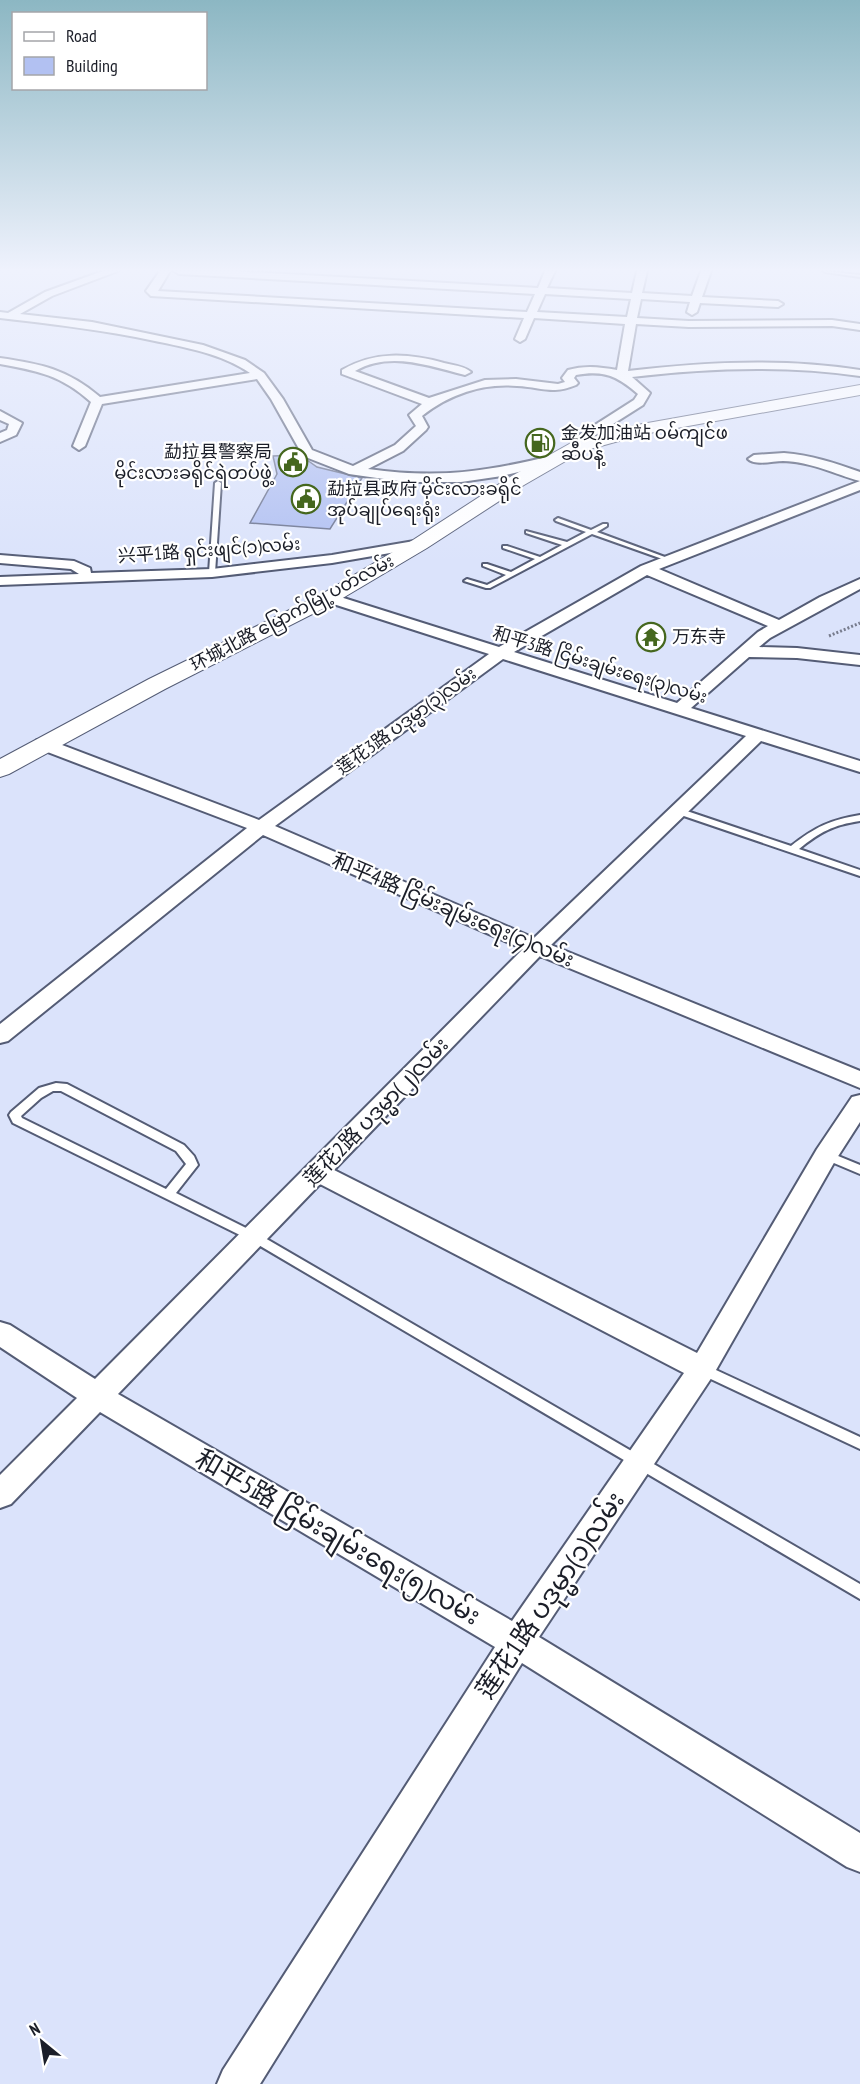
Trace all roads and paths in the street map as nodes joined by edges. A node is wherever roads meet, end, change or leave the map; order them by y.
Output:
1 (35, 368) edge
2 (250, 368) edge
3 (355, 368) edge
4 (452, 368) edge
5 (622, 368) edge
6 (691, 368) edge
7 (835, 368) edge
8 (465, 372) dead end
9 (860, 373) edge
10 (260, 375) junction
11 (622, 375) junction
12 (860, 390) edge
13 (97, 401) junction
14 (431, 403) junction
15 (0, 415) edge
16 (0, 438) edge
17 (79, 446) dead end
18 (577, 447) junction
19 (555, 459) junction
20 (754, 459) dead end
21 (354, 471) junction
22 (860, 477) edge
23 (218, 483) dead end
24 (860, 485) edge
25 (558, 520) dead end
26 (605, 525) dead end
27 (528, 532) dead end
28 (593, 532) junction
29 (420, 544) junction
30 (569, 545) junction
31 (505, 547) dead end
32 (0, 548) edge
33 (0, 559) edge
34 (542, 559) junction
35 (670, 560) junction
36 (74, 565) junction
37 (486, 565) dead end
38 (646, 569) junction
39 (212, 573) junction
40 (512, 575) junction
41 (93, 578) junction
42 (0, 581) edge
43 (467, 581) dead end
44 (860, 583) edge
45 (328, 598) junction
46 (778, 625) junction
47 (745, 652) junction
48 (500, 654) junction
49 (860, 660) edge
50 (679, 710) junction
51 (758, 735) junction
52 (44, 744) junction
53 (1, 767) edge
54 (860, 767) edge
55 (678, 812) junction
56 (860, 818) edge
57 (261, 827) junction
58 (792, 850) junction
59 (860, 873) edge
60 (537, 947) junction
61 (0, 1036) edge
62 (860, 1080) edge
63 (860, 1103) edge
64 (826, 1155) junction
65 (860, 1170) edge
66 (317, 1172) junction
67 (168, 1195) junction
68 (254, 1237) junction
69 (0, 1333) edge
70 (702, 1369) junction
71 (99, 1397) junction
72 (860, 1443) edge
73 (639, 1463) junction
74 (0, 1495) edge
75 (860, 1592) edge
76 (517, 1642) junction
77 (860, 1854) edge
78 (237, 2084) edge

1 - 13 street
2 - 10 street
3 - 14 street
4 - 8 street
5 - 11 street
6 - 11 street
7 - 9 street
10 - 13 street
10 - 21 street
11 - 14 street
11 - 18 street
12 - 18 street, 环城北路 မြောက်မြို့ပတ်လမ်း
13 - 17 street
14 - 21 street
15 - 16 street
18 - 19 street, 环城北路 မြောက်မြို့ပတ်လမ်း
19 - 21 street
19 - 29 street, 环城北路 မြောက်မြို့ပတ်လမ်း
20 - 22 street
23 - 39 lane
24 - 35 street, 莲花3路 ပဒုမ္မာ(၃)လမ်း
25 - 28 lane
26 - 28 lane
27 - 30 lane
28 - 30 lane
28 - 35 lane
29 - 39 street, 兴平1路 ရှင်းဖျင်(၁)လမ်း
29 - 45 street, 环城北路 မြောက်မြို့ပတ်လမ်း
30 - 34 lane
31 - 34 lane
32 - 36 street
33 - 36 street
34 - 40 lane
35 - 38 street, 莲花3路 ပဒုမ္မာ(၃)လမ်း
36 - 41 street
37 - 40 lane
38 - 46 street
38 - 48 street, 莲花3路 ပဒုမ္မာ(၃)လမ်း
39 - 41 street, 兴平1路 ရှင်းဖျင်(၁)လမ်း
40 - 43 lane
41 - 42 street, 兴平1路 ရှင်းဖျင်(၁)လမ်း
44 - 46 street
45 - 48 street, 和平3路 ငြိမ်းချမ်းရေး(၃)လမ်း
45 - 52 street, 环城北路 မြောက်မြို့ပတ်လမ်း
46 - 47 street
47 - 49 street
47 - 50 street
48 - 50 street, 和平3路 ငြိမ်းချမ်းရေး(၃)လမ်း
48 - 57 street, 莲花3路 ပဒုမ္မာ(၃)လမ်း
50 - 51 street, 和平3路 ငြိမ်းချမ်းရေး(၃)လမ်း
51 - 54 street, 和平3路 ငြိမ်းချမ်းရေး(၃)လမ်း
51 - 55 street, 莲花2路 ပဒုမ္မာ(၂)လမ်း
52 - 53 street, 环城北路 မြောက်မြို့ပတ်လမ်း
52 - 57 street, 和平4路 ငြိမ်းချမ်းရေး(၄)လမ်း
55 - 58 lane
55 - 60 street, 莲花2路 ပဒုမ္မာ(၂)လမ်း
56 - 58 lane
57 - 60 street, 和平4路 ငြိမ်းချမ်းရေး(၄)လမ်း
57 - 61 street, 莲花3路 ပဒုမ္မာ(၃)လမ်း
58 - 59 lane
60 - 62 street, 和平4路 ငြိမ်းချမ်းရေး(၄)လမ်း
60 - 66 street, 莲花2路 ပဒုမ္မာ(၂)လမ်း
63 - 64 street, 莲花1路 ပဒုမ္မာ(၁)လမ်း
64 - 65 lane
64 - 70 street, 莲花1路 ပဒုမ္မာ(၁)လမ်း
66 - 68 street, 莲花2路 ပဒုမ္မာ(၂)လမ်း
66 - 70 street
67 - 67 lane
67 - 68 lane
68 - 71 street, 莲花2路 ပဒုမ္မာ(၂)လမ်း
68 - 73 lane
69 - 71 street, 和平5路 ငြိမ်းချမ်းရေး(၅)လမ်း
70 - 72 lane
70 - 73 street, 莲花1路 ပဒုမ္မာ(၁)လမ်း
71 - 74 street, 莲花2路 ပဒုမ္မာ(၂)လမ်း
71 - 76 street, 和平5路 ငြိမ်းချမ်းရေး(၅)လမ်း
73 - 75 lane
73 - 76 street, 莲花1路 ပဒုမ္မာ(၁)လမ်း
76 - 77 street, 和平5路 ငြိမ်းချမ်းရေး(၅)လမ်း
76 - 78 street, 莲花1路 ပဒုမ္မာ(၁)လမ်း

